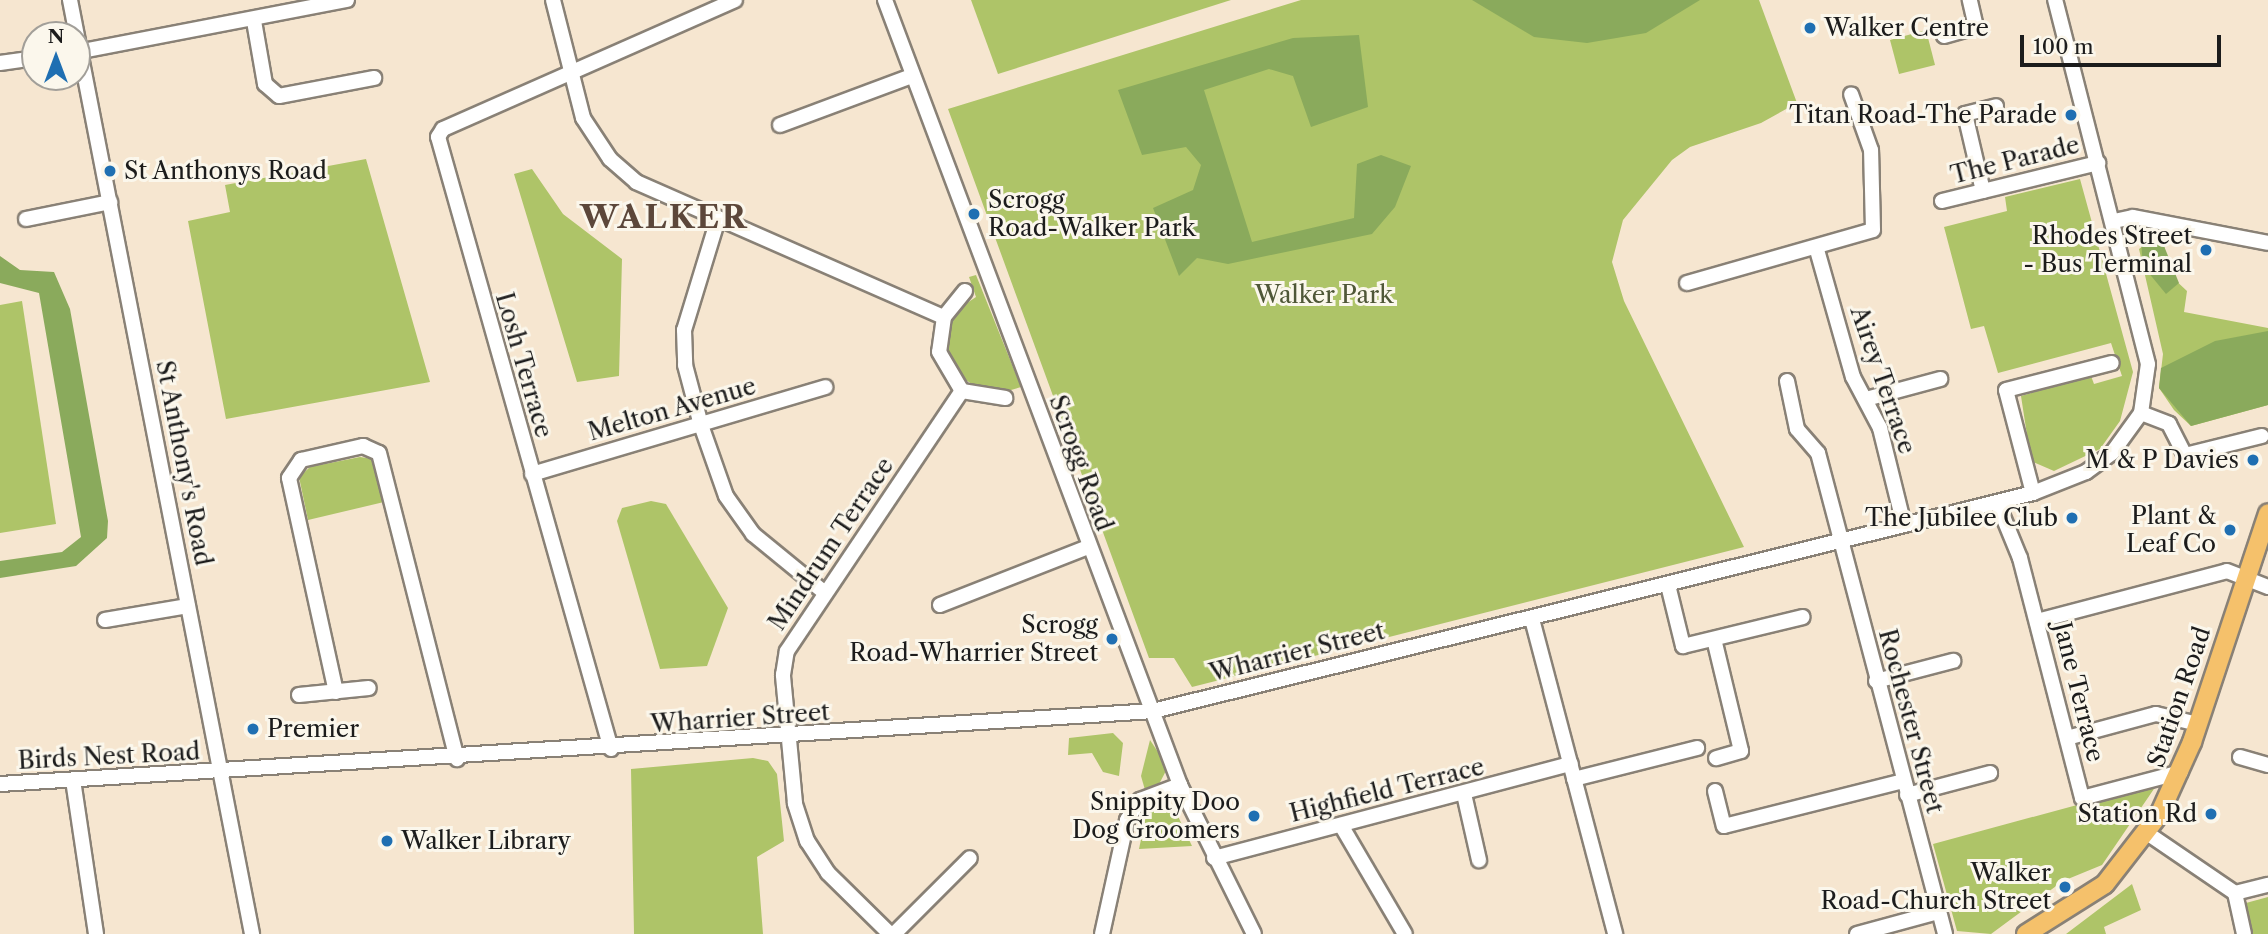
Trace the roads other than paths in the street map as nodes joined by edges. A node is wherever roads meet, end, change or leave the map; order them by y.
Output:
1 (70, 0) edge
2 (347, 0) edge
3 (553, 0) edge
4 (735, 0) edge
5 (885, 0) edge
6 (1970, 0) edge
7 (2055, 0) edge
8 (310, 4) edge
9 (254, 20) junction
10 (74, 21) edge
11 (1944, 36) dead end
12 (91, 49) edge
13 (21, 60) edge
14 (0, 63) edge
15 (569, 71) junction
16 (912, 76) junction
17 (374, 78) dead end
18 (87, 91) edge
19 (1851, 94) dead end
20 (1996, 106) dead end
21 (780, 125) dead end
22 (2098, 163) junction
23 (1983, 191) junction
24 (1942, 201) dead end
25 (110, 202) junction
26 (26, 219) dead end
27 (718, 219) junction
28 (2114, 221) junction
29 (2268, 243) edge
30 (1817, 250) junction
31 (1688, 283) dead end
32 (965, 291) dead end
33 (944, 317) junction
34 (2112, 363) dead end
35 (1940, 379) dead end
36 (1787, 380) dead end
37 (825, 387) dead end
38 (962, 391) junction
39 (1005, 398) dead end
40 (1866, 399) junction
41 (2141, 413) junction
42 (701, 425) junction
43 (2262, 436) dead end
44 (532, 474) junction
45 (2034, 493) junction
46 (1997, 502) junction
47 (2268, 513) edge
48 (1904, 525) junction
49 (1839, 542) junction
50 (1088, 547) junction
51 (2245, 577) junction
52 (1668, 584) junction
53 (2268, 587) edge
54 (825, 593) junction
55 (940, 605) dead end
56 (188, 606) junction
57 (1802, 617) dead end
58 (1532, 619) junction
59 (105, 620) dead end
60 (2037, 621) junction
61 (1714, 639) junction
62 (1953, 661) dead end
63 (1876, 681) junction
64 (369, 688) dead end
65 (336, 692) junction
66 (299, 695) dead end
67 (1153, 711) junction
68 (2198, 724) junction
69 (790, 738) junction
70 (2067, 738) junction
71 (1697, 748) dead end
72 (611, 749) junction
73 (2240, 757) dead end
74 (1716, 758) dead end
75 (457, 759) junction
76 (2268, 765) edge
77 (1572, 771) junction
78 (2181, 772) junction
79 (221, 773) junction
80 (1990, 773) dead end
81 (73, 780) junction
82 (0, 784) edge
83 (1180, 785) junction
84 (1905, 788) junction
85 (1715, 791) dead end
86 (1464, 794) junction
87 (1341, 825) junction
88 (2147, 833) junction
89 (970, 858) dead end
90 (1214, 858) junction
91 (1479, 860) dead end
92 (2268, 885) edge
93 (2235, 893) junction
94 (1938, 912) junction
95 (2035, 932) edge
96 (96, 934) edge
97 (252, 934) edge
98 (892, 934) edge
99 (1102, 934) edge
100 (1254, 934) edge
101 (1405, 934) edge
102 (1615, 934) edge
103 (1857, 934) edge
104 (1945, 934) edge
105 (2244, 934) edge

1 - 10 street, St Anthony's Road
2 - 8 street
3 - 15 street
4 - 15 street, Losh Terrace
5 - 16 street, Scrogg Road
6 - 11 street
7 - 22 street
8 - 9 street
9 - 12 street
9 - 17 street
13 - 14 street
15 - 27 street
15 - 44 street, Losh Terrace
16 - 21 street
16 - 50 street, Scrogg Road
18 - 25 street, St Anthony's Road
19 - 30 street
20 - 23 street
22 - 23 street, The Parade
22 - 28 street
23 - 24 street, The Parade
25 - 26 street
25 - 56 street, St Anthony's Road
27 - 33 street
27 - 42 street
28 - 29 street
28 - 41 street
30 - 31 street
30 - 40 street, Airey Terrace
32 - 33 street
33 - 38 street
34 - 45 street
35 - 40 street
36 - 49 street, Rochester Street
37 - 42 street, Melton Avenue
38 - 39 street
38 - 54 street, Mindrum Terrace
40 - 48 street, Airey Terrace
41 - 43 street
41 - 45 street, Wharrier Street
42 - 44 street, Melton Avenue
42 - 54 street
44 - 72 street, Losh Terrace
45 - 46 street, Wharrier Street
46 - 48 street, Wharrier Street
46 - 60 street, Jane Terrace
47 - 51 main road, Station Road
48 - 49 street, Wharrier Street
49 - 52 street, Wharrier Street
49 - 63 street, Rochester Street
50 - 55 street
50 - 67 street, Scrogg Road
51 - 53 street
51 - 60 street
51 - 68 main road, Station Road
52 - 58 street, Wharrier Street
52 - 61 street
54 - 69 street, Mindrum Terrace
56 - 59 street
56 - 79 street, St Anthony's Road
57 - 61 street
58 - 67 street, Wharrier Street
58 - 77 street
60 - 70 street, Jane Terrace
61 - 74 street
62 - 63 street
63 - 84 street, Rochester Street
64 - 65 street
65 - 66 street
65 - 75 street
67 - 69 street, Wharrier Street
67 - 83 street, Scrogg Road
68 - 70 street
68 - 78 main road, Station Road
69 - 72 street, Wharrier Street
69 - 98 street, Mindrum Terrace
70 - 78 street, Jane Terrace
71 - 77 street, Highfield Terrace
72 - 75 street, Wharrier Street
73 - 76 street
75 - 79 street, Wharrier Street
77 - 86 street, Highfield Terrace
77 - 102 street
78 - 88 main road, Station Road
79 - 81 street, Birds Nest Road
79 - 97 street, St Anthony's Road
80 - 84 street
81 - 82 street, Birds Nest Road
81 - 96 street
83 - 90 street, Scrogg Road
83 - 99 street
84 - 85 street
84 - 94 street, Rochester Street
86 - 87 street, Highfield Terrace
86 - 91 street
87 - 90 street, Highfield Terrace
87 - 101 street
88 - 93 street
88 - 95 main road, Station Road
89 - 98 street
90 - 100 street, Scrogg Road
92 - 93 street
93 - 105 street
94 - 103 street
94 - 104 street, Rochester Street

